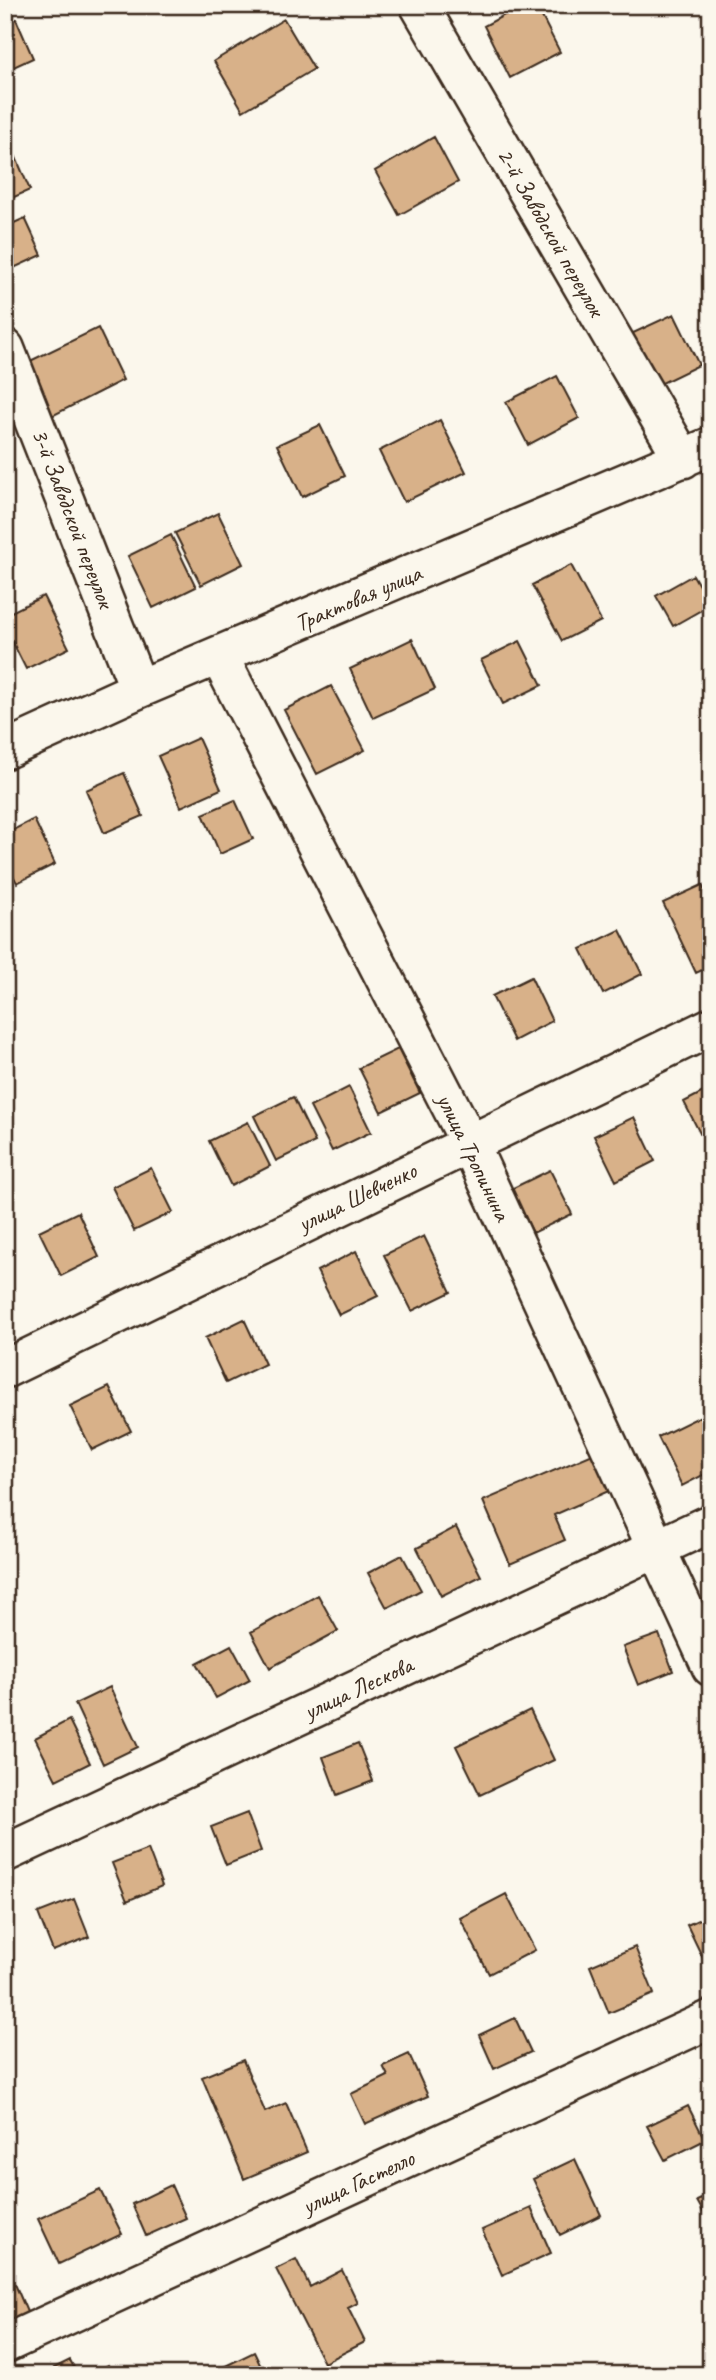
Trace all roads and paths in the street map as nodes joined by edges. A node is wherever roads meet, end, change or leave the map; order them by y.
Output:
1 (419, 5) edge
2 (5, 348) edge
3 (697, 453) edge
4 (219, 656) junction
5 (139, 689) junction
6 (5, 750) edge
7 (711, 1027) edge
8 (469, 1142) junction
9 (5, 1369) edge
10 (711, 1523) edge
11 (656, 1548) junction
12 (711, 1667) edge
13 (5, 1853) edge
14 (711, 2019) edge
15 (5, 2344) edge

1 - 3 street, 2-й Заводской переулок
2 - 5 street, 3-й Заводской переулок
3 - 4 street, Трактовая улица
4 - 5 street, Трактовая улица
4 - 8 street, улица Тропинина
5 - 6 street, Трактовая улица
7 - 8 street, улица Шевченко
8 - 9 street, улица Шевченко
8 - 11 street, улица Тропинина
10 - 11 street, улица Лескова
11 - 12 street, улица Тропинина
11 - 13 street, улица Лескова
14 - 15 street, улица Гастелло

